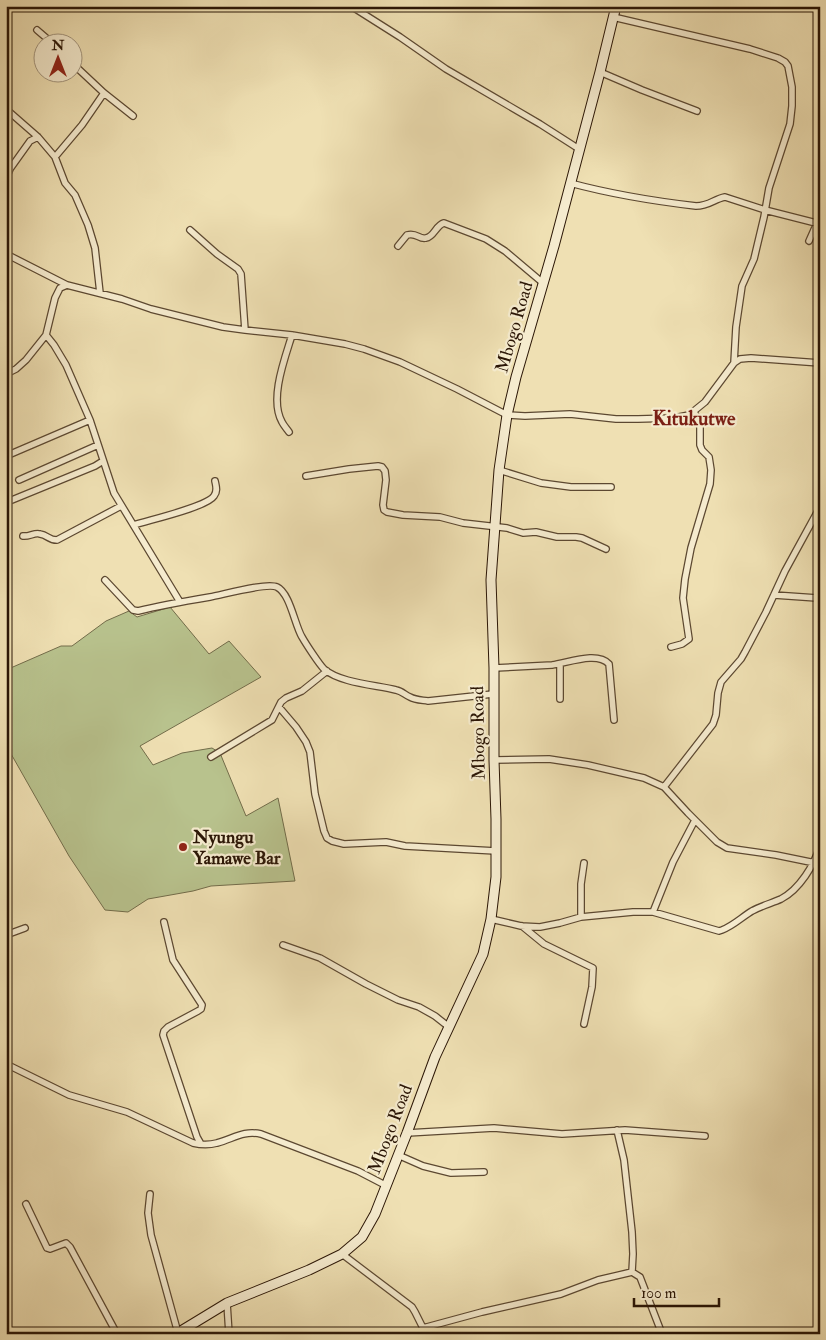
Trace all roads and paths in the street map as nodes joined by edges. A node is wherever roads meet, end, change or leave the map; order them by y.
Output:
1 (351, 6) edge
2 (616, 6) edge
3 (613, 17) junction
4 (37, 30) dead end
5 (39, 32) edge
6 (82, 72) edge
7 (600, 72) junction
8 (104, 93) junction
9 (6, 109) edge
10 (697, 111) dead end
11 (133, 116) dead end
12 (38, 137) junction
13 (579, 149) junction
14 (56, 157) junction
15 (9, 165) edge
16 (6, 179) edge
17 (570, 183) junction
18 (765, 210) junction
19 (818, 224) edge
20 (190, 230) dead end
21 (808, 241) dead end
22 (398, 246) dead end
23 (6, 254) edge
24 (543, 283) junction
25 (67, 285) junction
26 (100, 293) junction
27 (245, 330) junction
28 (46, 335) junction
29 (292, 335) junction
30 (734, 362) junction
31 (820, 363) edge
32 (6, 374) edge
33 (694, 410) junction
34 (507, 416) junction
35 (90, 420) junction
36 (289, 432) dead end
37 (98, 445) junction
38 (6, 456) edge
39 (103, 461) junction
40 (499, 470) junction
41 (306, 476) dead end
42 (19, 480) dead end
43 (215, 481) dead end
44 (611, 487) dead end
45 (7, 502) edge
46 (121, 506) junction
47 (820, 507) edge
48 (134, 525) junction
49 (494, 527) junction
50 (23, 536) dead end
51 (606, 549) dead end
52 (105, 580) dead end
53 (774, 595) junction
54 (180, 602) junction
55 (820, 624) edge
56 (671, 647) dead end
57 (560, 664) junction
58 (494, 668) junction
59 (327, 671) junction
60 (493, 694) junction
61 (560, 699) dead end
62 (279, 707) junction
63 (614, 720) dead end
64 (211, 757) dead end
65 (494, 760) junction
66 (664, 787) junction
67 (695, 820) junction
68 (820, 846) edge
69 (496, 851) junction
70 (584, 863) dead end
71 (817, 863) edge
72 (653, 912) junction
73 (582, 917) junction
74 (491, 919) junction
75 (164, 922) dead end
76 (521, 926) junction
77 (25, 928) dead end
78 (6, 935) edge
79 (283, 945) dead end
80 (584, 1024) dead end
81 (449, 1027) junction
82 (6, 1064) edge
83 (617, 1130) junction
84 (407, 1133) junction
85 (705, 1136) dead end
86 (201, 1144) junction
87 (398, 1155) junction
88 (484, 1172) dead end
89 (385, 1185) junction
90 (150, 1194) dead end
91 (26, 1204) dead end
92 (342, 1254) junction
93 (632, 1272) junction
94 (227, 1303) junction
95 (424, 1332) edge
96 (177, 1333) edge
97 (117, 1334) edge
98 (229, 1334) edge
99 (662, 1334) edge

1 - 13 street
2 - 3 main road, Mbogo Road
3 - 7 main road, Mbogo Road
3 - 18 street
4 - 5 street
6 - 8 street
7 - 10 street
7 - 13 main road, Mbogo Road
8 - 11 street
8 - 14 street
9 - 12 street
12 - 14 street
12 - 15 street
13 - 17 main road, Mbogo Road
14 - 26 street
15 - 16 street
17 - 18 street
17 - 24 main road, Mbogo Road
18 - 19 street
18 - 30 street
19 - 21 street
20 - 27 street
22 - 24 street
23 - 25 street
24 - 34 main road, Mbogo Road
25 - 26 street
25 - 28 street
26 - 27 street
27 - 29 street
28 - 32 street
28 - 35 street
29 - 34 street
29 - 36 street
30 - 31 street
30 - 33 street
33 - 34 street
33 - 56 street
34 - 40 main road, Mbogo Road
35 - 37 street
35 - 38 street
37 - 39 street
37 - 42 street
39 - 45 street
39 - 46 street
40 - 44 street
40 - 49 main road, Mbogo Road
41 - 49 street
43 - 48 street
46 - 48 street
46 - 50 street
47 - 53 street
48 - 54 street
49 - 51 street
49 - 58 main road, Mbogo Road
52 - 54 street
53 - 55 street
53 - 66 street
54 - 59 street
57 - 58 street
57 - 61 street
57 - 63 street
58 - 60 main road, Mbogo Road
59 - 60 street
59 - 62 street
60 - 65 main road, Mbogo Road
62 - 64 street
62 - 69 street
65 - 66 street
65 - 69 main road, Mbogo Road
66 - 67 street
67 - 71 street
67 - 72 street
68 - 71 street
69 - 74 main road, Mbogo Road
70 - 73 street
71 - 72 street
72 - 73 street
73 - 76 street
74 - 76 street
74 - 81 main road, Mbogo Road
75 - 86 street
76 - 80 street
77 - 78 street
79 - 81 street
81 - 84 main road, Mbogo Road
82 - 86 street
83 - 84 street
83 - 85 street
83 - 93 street
84 - 87 main road, Mbogo Road
86 - 89 street
87 - 88 street
87 - 89 main road, Mbogo Road
89 - 92 main road, Mbogo Road
90 - 96 street
91 - 97 street
92 - 94 main road, Mbogo Road
92 - 95 street
93 - 95 street
93 - 99 street
94 - 96 main road, Mbogo Road
94 - 98 street

